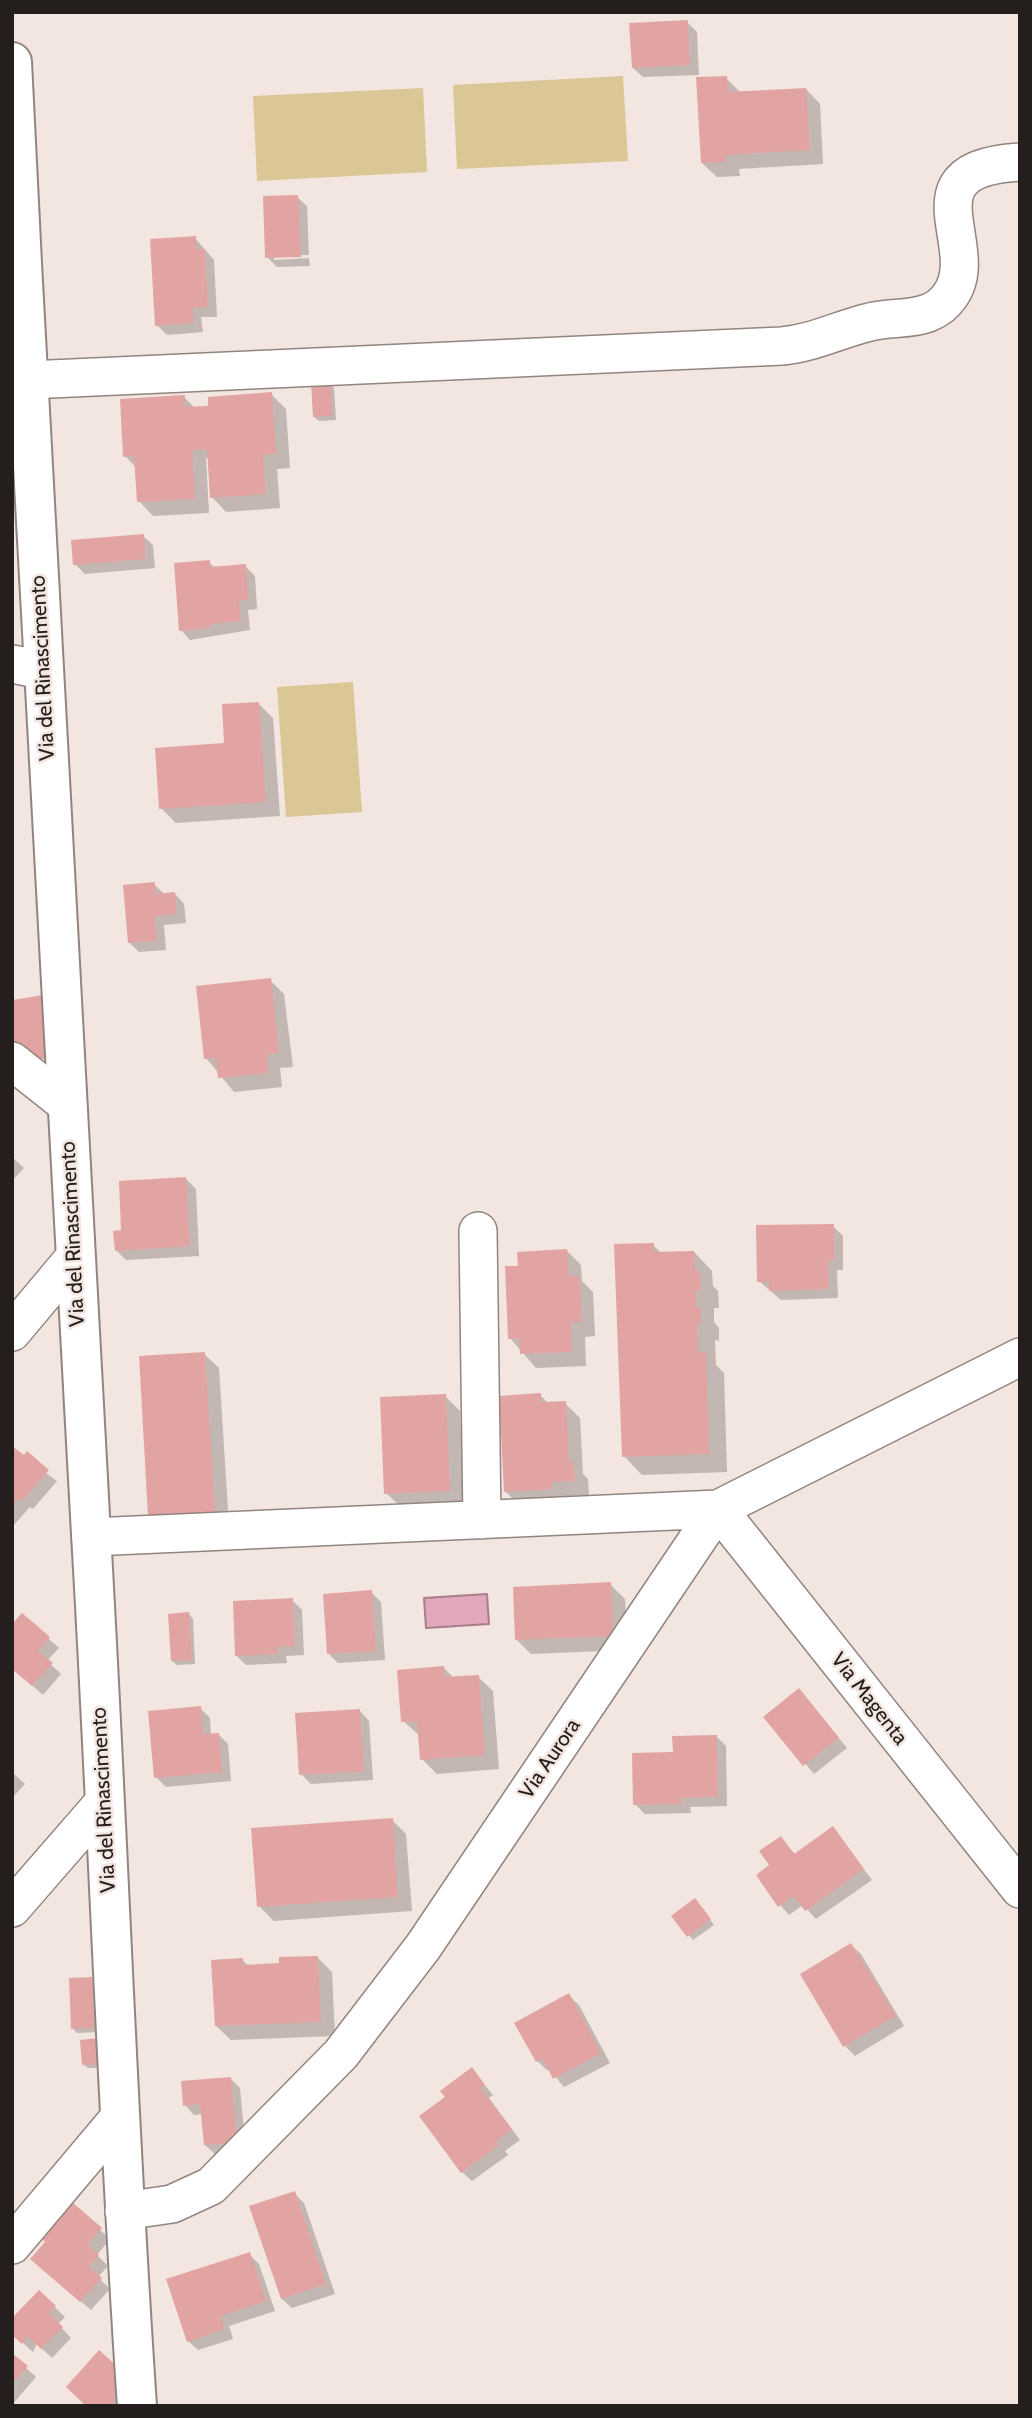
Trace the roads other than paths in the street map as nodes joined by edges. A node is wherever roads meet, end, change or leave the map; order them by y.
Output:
1 (12, 62) edge
2 (1020, 162) edge
3 (28, 380) junction
4 (28, 667) edge
5 (12, 1060) edge
6 (65, 1104) junction
7 (478, 1231) dead end
8 (74, 1258) junction
9 (12, 1332) edge
10 (1020, 1357) edge
11 (718, 1509) junction
12 (482, 1520) junction
13 (92, 1537) junction
14 (105, 1801) junction
15 (1020, 1889) edge
16 (12, 1908) edge
17 (119, 2118) junction
18 (124, 2211) junction
19 (12, 2245) edge
20 (137, 2406) edge

1 - 3 street, Via del Rinascimento
2 - 3 street
3 - 4 street, Via del Rinascimento
4 - 6 street, Via del Rinascimento
5 - 6 street
6 - 8 street, Via del Rinascimento
7 - 12 street
8 - 9 street
8 - 13 street, Via del Rinascimento
10 - 11 street, Via Aurora
11 - 12 street
11 - 15 street, Via Magenta
11 - 18 street, Via Aurora
12 - 13 street
13 - 14 street, Via del Rinascimento
14 - 16 street
14 - 17 street, Via del Rinascimento
17 - 18 street, Via del Rinascimento
17 - 19 street
18 - 20 street, Via del Rinascimento

